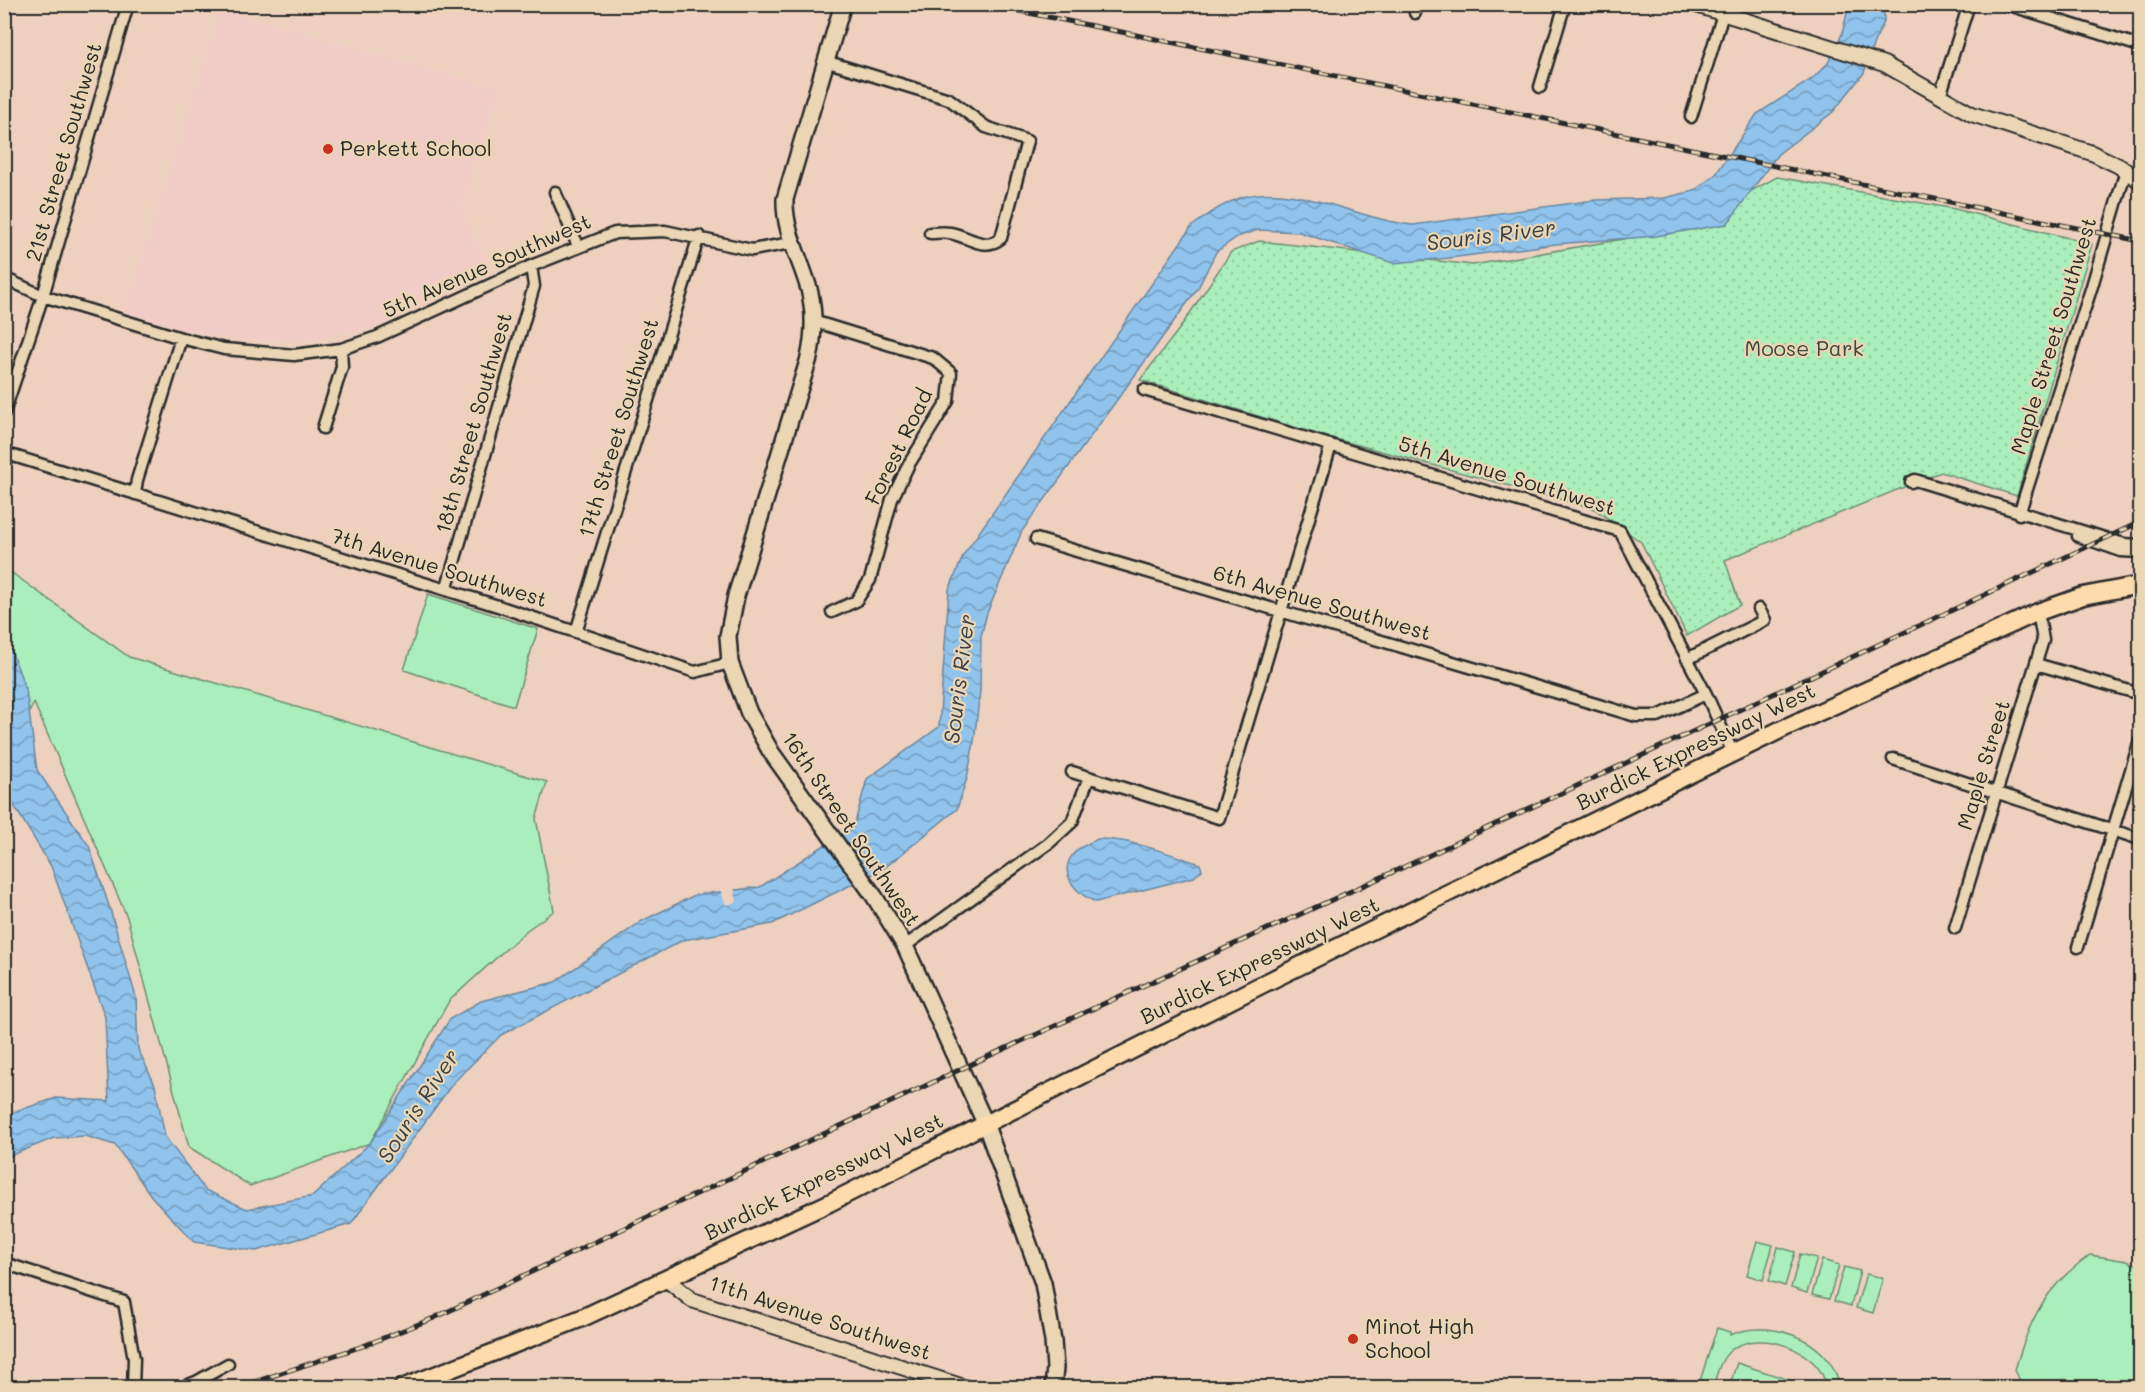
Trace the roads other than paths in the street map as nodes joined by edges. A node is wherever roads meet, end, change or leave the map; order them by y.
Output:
1 (128, 4) edge
2 (843, 4) edge
3 (1565, 4) edge
4 (1693, 4) edge
5 (1969, 4) edge
6 (2006, 4) edge
7 (1722, 14) junction
8 (2140, 46) edge
9 (825, 61) junction
10 (1540, 87) dead end
11 (1940, 96) junction
12 (1690, 117) dead end
13 (2126, 170) junction
14 (2140, 181) edge
15 (555, 192) dead end
16 (930, 233) dead end
17 (699, 236) junction
18 (791, 243) junction
19 (578, 246) junction
20 (531, 266) junction
21 (4, 278) edge
22 (43, 296) junction
23 (813, 321) junction
24 (181, 338) junction
25 (341, 349) junction
26 (1144, 390) dead end
27 (4, 413) edge
28 (323, 428) dead end
29 (1331, 445) junction
30 (4, 453) edge
31 (1911, 482) dead end
32 (135, 494) junction
33 (2019, 514) junction
34 (1036, 539) dead end
35 (2140, 545) edge
36 (2140, 552) edge
37 (2140, 585) edge
38 (446, 590) junction
39 (1759, 609) dead end
40 (1282, 611) junction
41 (832, 612) dead end
42 (2038, 612) junction
43 (576, 632) junction
44 (1688, 659) junction
45 (730, 663) junction
46 (2036, 664) junction
47 (1706, 694) junction
48 (2140, 694) edge
49 (2140, 740) edge
50 (1733, 753) junction
51 (1893, 759) dead end
52 (1072, 772) dead end
53 (1089, 777) junction
54 (1996, 792) junction
55 (2114, 830) junction
56 (2140, 839) edge
57 (1955, 928) dead end
58 (904, 946) junction
59 (2078, 947) dead end
60 (985, 1122) junction
61 (4, 1263) edge
62 (666, 1279) junction
63 (228, 1364) dead end
64 (132, 1387) edge
65 (154, 1388) edge
66 (180, 1388) edge
67 (402, 1388) edge
68 (968, 1388) edge
69 (1053, 1388) edge

1 - 22 street, 21st Street Southwest
2 - 9 main road
3 - 10 street
4 - 7 street
5 - 11 street
6 - 8 street
7 - 11 street
7 - 12 street
9 - 16 street
9 - 18 main road
11 - 13 street
13 - 14 street
13 - 33 street, Maple Street Southwest
15 - 19 street
17 - 18 street, 5th Avenue Southwest
17 - 19 street, 5th Avenue Southwest
17 - 43 street, 17th Street Southwest
18 - 23 main road
19 - 20 street, 5th Avenue Southwest
20 - 25 street, 5th Avenue Southwest
20 - 38 street, 18th Street Southwest
21 - 22 street, 5th Avenue Southwest
22 - 24 street, 5th Avenue Southwest
22 - 27 street, 21st Street Southwest
23 - 41 street, Forest Road
23 - 45 main road, 16th Street Southwest
24 - 25 street, 5th Avenue Southwest
24 - 32 street
25 - 28 street
26 - 29 street, 5th Avenue Southwest
29 - 40 street
29 - 44 street, 5th Avenue Southwest
30 - 32 street, 7th Avenue Southwest
31 - 33 street
32 - 38 street, 7th Avenue Southwest
33 - 35 street
33 - 36 street
34 - 40 street, 6th Avenue Southwest
37 - 42 main road, Burdick Expressway West
38 - 43 street, 7th Avenue Southwest
39 - 44 street
40 - 47 street, 6th Avenue Southwest
40 - 53 street
42 - 46 street, Maple Street
42 - 50 main road, Burdick Expressway West
43 - 45 street, 7th Avenue Southwest
44 - 47 street, 5th Avenue Southwest
45 - 58 main road, 16th Street Southwest
46 - 48 street
46 - 54 street, Maple Street
47 - 50 street, 5th Avenue Southwest
49 - 55 street
50 - 60 main road, Burdick Expressway West
51 - 54 street
52 - 53 street
53 - 58 street
54 - 55 street
54 - 57 street, Maple Street
55 - 56 street
55 - 59 street
58 - 60 main road, 16th Street Southwest
60 - 62 main road, Burdick Expressway West
60 - 69 main road, 16th Street Southwest
61 - 64 street
62 - 67 main road, Burdick Expressway West
62 - 68 street, 11th Avenue Southwest
63 - 66 street
64 - 65 street

